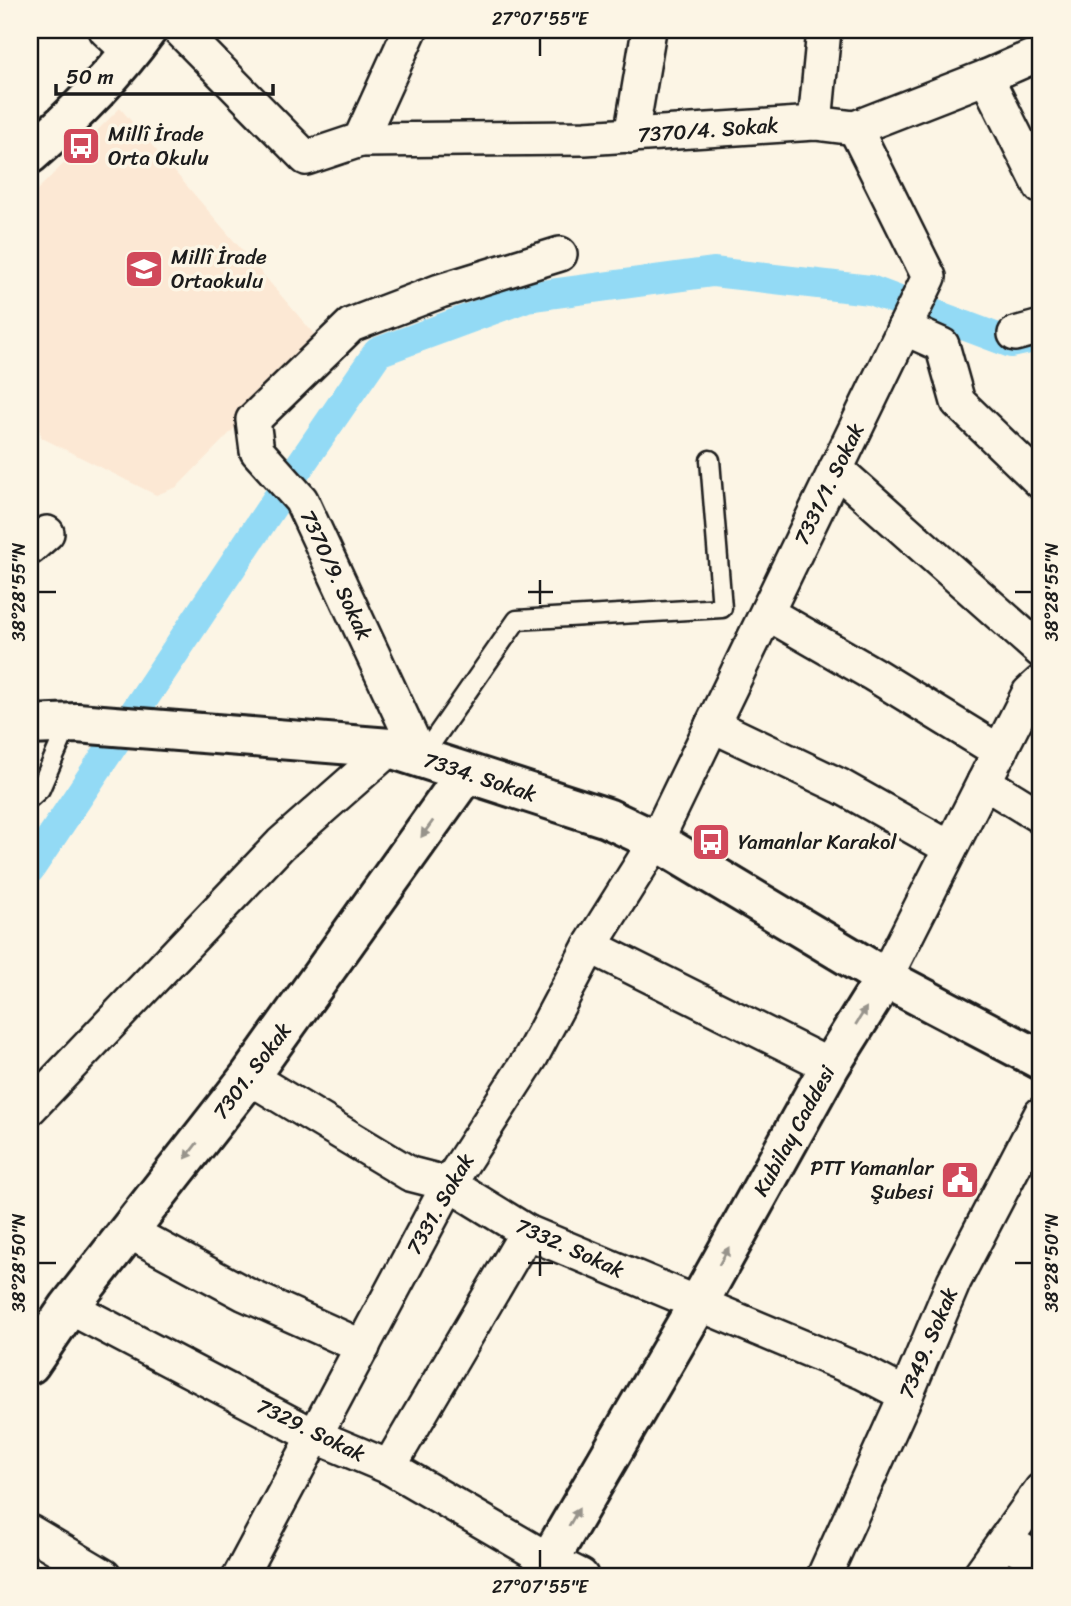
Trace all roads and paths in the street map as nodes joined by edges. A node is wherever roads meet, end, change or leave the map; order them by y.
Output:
1 (180, 30) edge
2 (410, 30) edge
3 (649, 30) edge
4 (824, 30) edge
5 (128, 37) edge
6 (1041, 53) edge
7 (986, 77) junction
8 (815, 123) junction
9 (855, 128) junction
10 (631, 136) junction
11 (360, 140) junction
12 (30, 154) edge
13 (1041, 187) edge
14 (560, 254) dead end
15 (905, 327) junction
16 (710, 460) dead end
17 (836, 469) junction
18 (1041, 482) edge
19 (766, 613) junction
20 (1041, 651) edge
21 (1041, 682) edge
22 (73, 723) junction
23 (30, 725) edge
24 (712, 725) junction
25 (1000, 752) junction
26 (406, 753) junction
27 (466, 773) junction
28 (984, 782) junction
29 (30, 798) edge
30 (1041, 817) edge
31 (656, 841) junction
32 (950, 848) junction
33 (590, 946) junction
34 (885, 978) junction
35 (1041, 1060) edge
36 (830, 1066) junction
37 (249, 1077) junction
38 (30, 1108) edge
39 (1041, 1114) edge
40 (449, 1184) junction
41 (128, 1231) junction
42 (527, 1232) junction
43 (698, 1304) junction
44 (69, 1307) junction
45 (363, 1347) junction
46 (30, 1364) edge
47 (906, 1395) junction
48 (315, 1436) junction
49 (389, 1467) junction
50 (1041, 1490) edge
51 (30, 1532) edge
52 (1005, 1541) junction
53 (1041, 1561) edge
54 (557, 1571) edge
55 (104, 1576) edge
56 (240, 1576) edge
57 (824, 1576) edge
58 (979, 1576) edge

1 - 11 street, 7370/4. Sokak
2 - 11 street
3 - 10 street
4 - 8 street
5 - 12 street
6 - 7 street, 7370/4. Sokak
7 - 9 street, 7370/4. Sokak
7 - 13 street
8 - 9 street, 7370/4. Sokak
8 - 10 street, 7370/4. Sokak
9 - 15 street, 7331/1. Sokak
10 - 11 street, 7370/4. Sokak
14 - 26 street, 7370/9. Sokak
15 - 17 street, 7331/1. Sokak
15 - 18 street
16 - 26 lane
17 - 19 street, 7331/1. Sokak
17 - 20 street
19 - 24 street, 7331/1. Sokak
19 - 25 street
21 - 25 street, Kubilay Caddesi
22 - 23 street, 7334. Sokak
22 - 26 street, 7334. Sokak
22 - 29 lane
24 - 31 street, 7331/1. Sokak
24 - 32 street
25 - 28 street, Kubilay Caddesi
26 - 27 street, 7334. Sokak
26 - 38 street
27 - 31 street, 7334. Sokak
27 -> 37 street, 7301. Sokak
28 - 30 street
28 - 32 street, Kubilay Caddesi
31 - 33 street, 7331. Sokak
31 - 34 street, 7334. Sokak
32 - 34 street, Kubilay Caddesi
33 - 36 street
33 - 40 street, 7331. Sokak
34 - 35 street, 7334. Sokak
36 -> 34 street, Kubilay Caddesi
43 -> 36 street, Kubilay Caddesi
37 - 40 street, 7332. Sokak
37 -> 41 street, 7301. Sokak
39 - 47 street, 7349. Sokak
40 - 42 street, 7332. Sokak
40 - 45 street, 7331. Sokak
41 - 44 street, 7301. Sokak
41 - 45 street
42 - 43 street, 7332. Sokak
42 - 49 street
43 - 47 street, 7332. Sokak
54 -> 43 street, Kubilay Caddesi
44 - 46 street, 7301. Sokak
44 - 48 street, 7329. Sokak
45 - 48 street, 7331. Sokak
47 - 57 street, 7349. Sokak
48 - 49 street, 7329. Sokak
48 - 56 street, 7331. Sokak
49 - 54 street, 7329. Sokak
50 - 52 street
51 - 55 street
52 - 53 street
52 - 58 street

